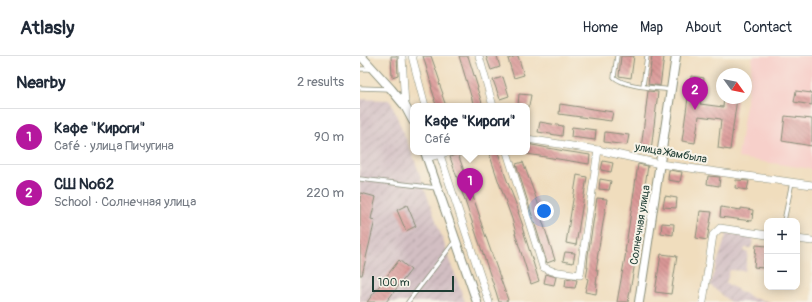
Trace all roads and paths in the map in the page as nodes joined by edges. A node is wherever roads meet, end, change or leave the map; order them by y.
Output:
1 (361, 56) edge
2 (402, 56) edge
3 (412, 56) edge
4 (479, 56) edge
5 (617, 56) edge
6 (647, 56) edge
7 (676, 56) edge
8 (360, 69) edge
9 (373, 69) junction
10 (643, 86) junction
11 (360, 88) edge
12 (391, 89) junction
13 (671, 90) junction
14 (424, 103) edge
15 (492, 103) edge
16 (405, 106) junction
17 (410, 115) edge
18 (530, 139) edge
19 (598, 150) junction
20 (426, 155) edge
21 (440, 155) edge
22 (508, 155) edge
23 (660, 164) junction
24 (360, 179) edge
25 (792, 182) junction
26 (812, 185) edge
27 (436, 188) junction
28 (785, 218) edge
29 (764, 235) edge
30 (800, 239) edge
31 (456, 241) junction
32 (812, 241) edge
33 (408, 302) edge
34 (477, 302) edge
35 (489, 302) edge
36 (639, 302) edge
37 (703, 302) edge

1 - 9 street
2 - 16 street
3 - 14 street
4 - 15 street
5 - 10 lane
6 - 10 lane
7 - 13 street, Солнечная улица
8 - 9 lane
9 - 12 street
10 - 13 lane
11 - 12 lane
12 - 16 street
13 - 23 street, Солнечная улица
16 - 17 street
18 - 19 street, улица Жамбыла
19 - 22 street
19 - 23 street, улица Жамбыла
20 - 27 street
21 - 35 street
23 - 25 street, улица Жамбыла
23 - 36 street, Солнечная улица
24 - 27 lane
25 - 26 street, улица Жамбыла
25 - 28 lane
27 - 31 street
29 - 37 street
30 - 32 street
31 - 33 lane
31 - 34 street

